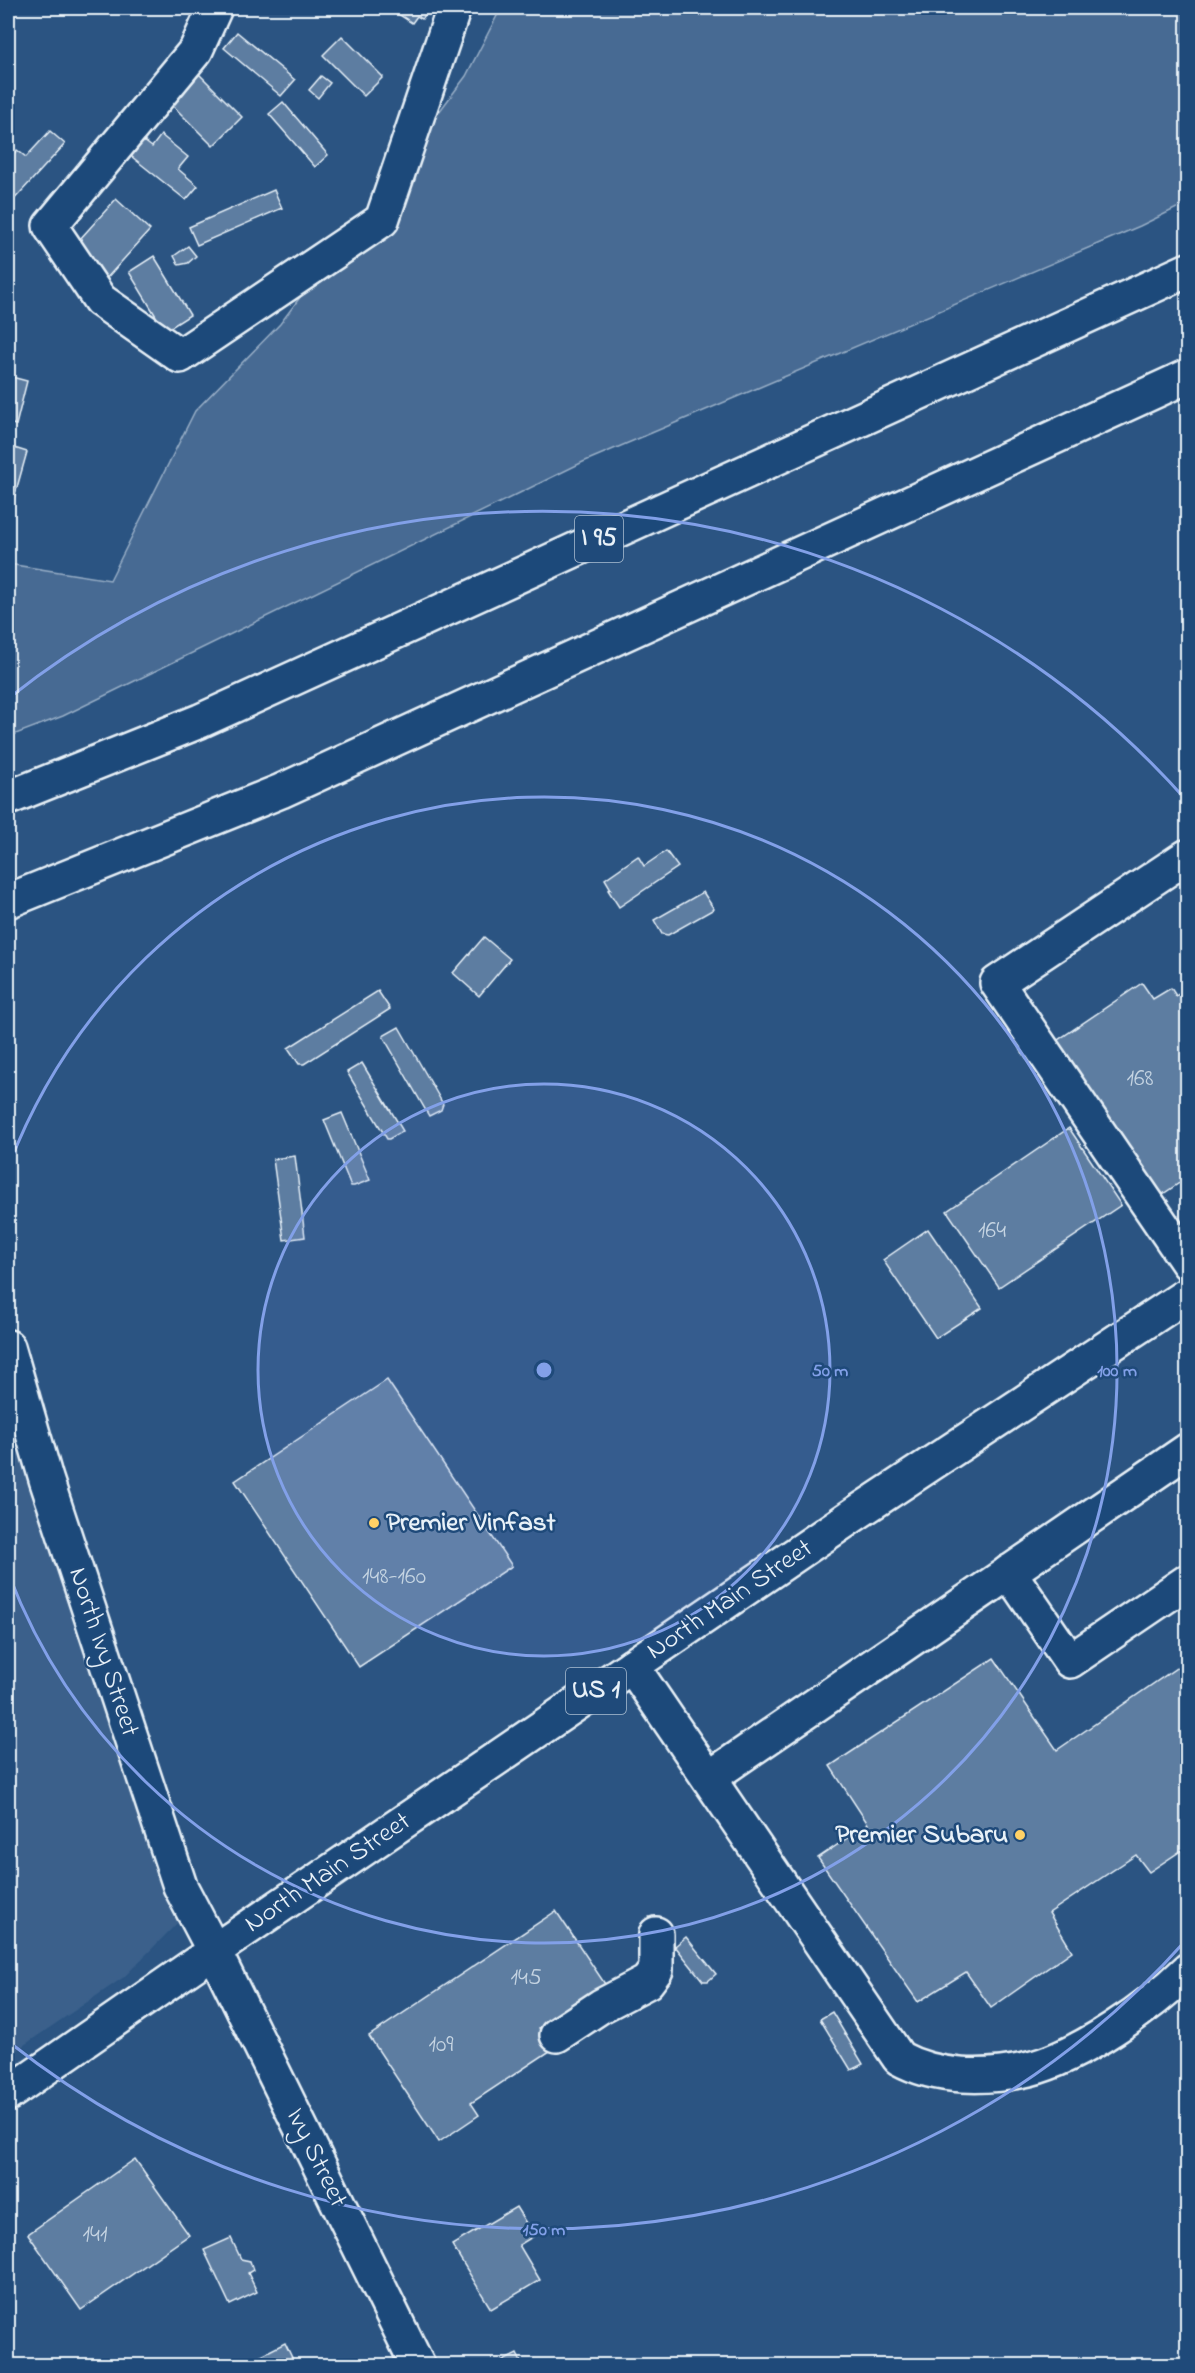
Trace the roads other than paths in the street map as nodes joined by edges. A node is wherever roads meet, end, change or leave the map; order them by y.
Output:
1 (215, 8) edge
2 (454, 8) edge
3 (1188, 270) edge
4 (1188, 376) edge
5 (8, 798) edge
6 (1187, 859) edge
7 (8, 901) edge
8 (1188, 1263) edge
9 (1188, 1294) edge
10 (8, 1347) edge
11 (1188, 1450) edge
12 (1009, 1572) junction
13 (1188, 1581) edge
14 (632, 1666) junction
15 (709, 1778) junction
16 (656, 1934) dead end
17 (214, 1951) junction
18 (1188, 1970) edge
19 (557, 2035) dead end
20 (8, 2094) edge
21 (418, 2366) edge

1 - 2 main road
3 - 5 main road, I 95
4 - 7 main road
6 - 8 main road
9 - 14 main road, North Main Street / US 1
10 - 17 main road, North Ivy Street
11 - 12 main road
12 - 13 main road
12 - 15 main road
14 - 15 main road
14 - 17 main road, North Main Street / US 1
15 - 18 main road
16 - 19 main road
17 - 20 main road, North Main Street / US 1
17 - 21 main road, Ivy Street

